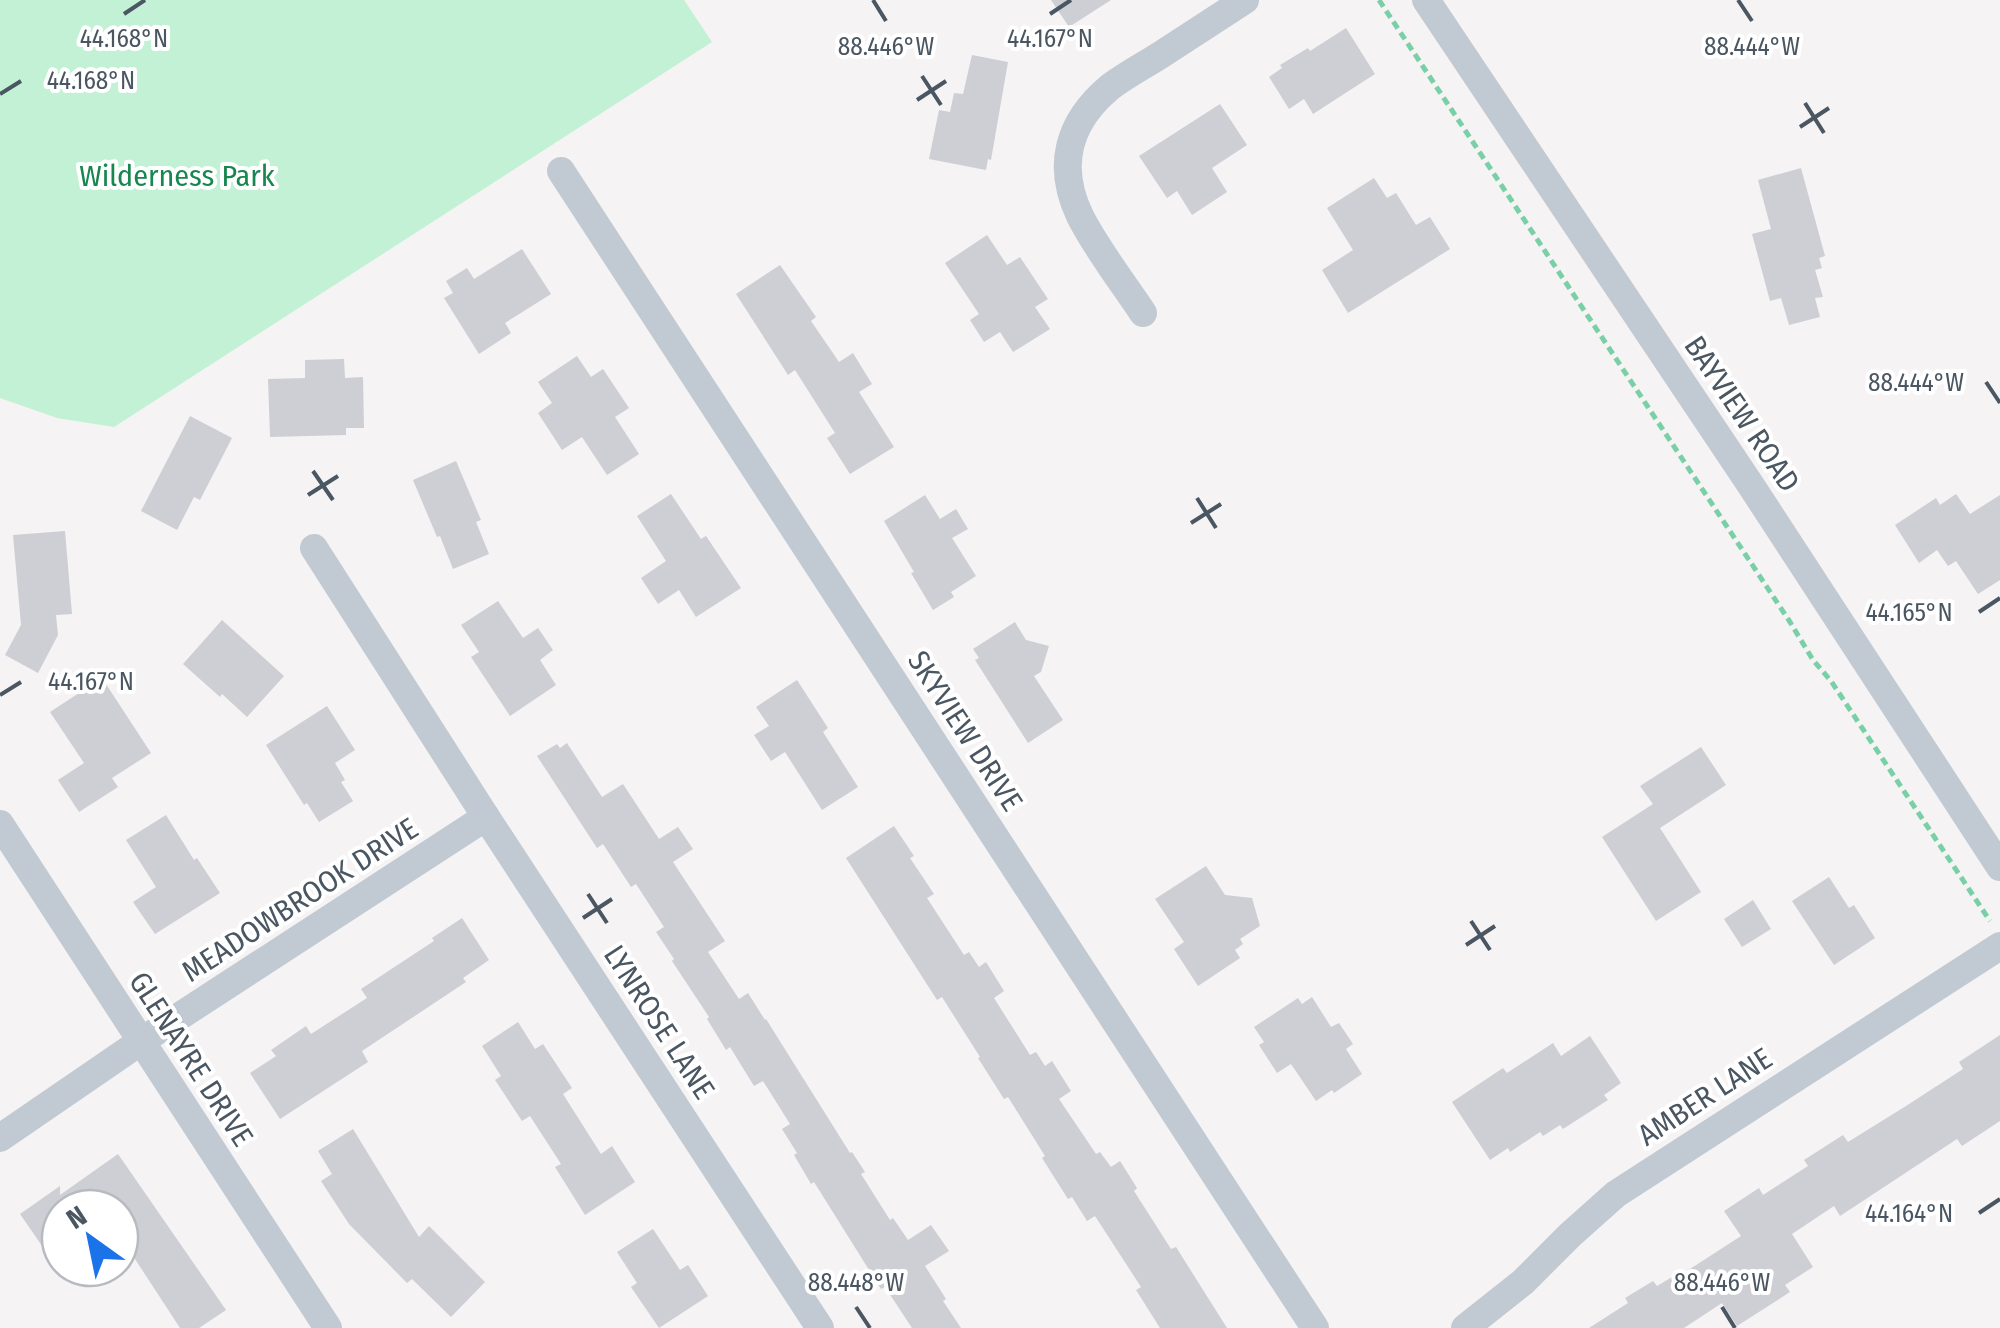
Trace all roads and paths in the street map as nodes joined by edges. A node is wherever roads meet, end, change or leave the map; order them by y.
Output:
1 (1245, 0) edge
2 (1379, 0) edge
3 (1426, 0) edge
4 (561, 170) dead end
5 (1142, 313) dead end
6 (314, 548) dead end
7 (486, 817) junction
8 (0, 824) edge
9 (2000, 867) edge
10 (1990, 920) dead end
11 (2000, 946) edge
12 (140, 1042) junction
13 (0, 1138) edge
14 (328, 1328) edge
15 (820, 1328) edge
16 (1315, 1328) edge
17 (1465, 1328) edge

1 - 5 street
2 - 10 path
3 - 9 street, BAYVIEW ROAD
4 - 16 street, SKYVIEW DRIVE
6 - 7 street, LYNROSE LANE
7 - 12 street, MEADOWBROOK DRIVE
7 - 15 street, LYNROSE LANE
8 - 12 street, GLENAYRE DRIVE
11 - 17 street, AMBER LANE
12 - 13 street, MEADOWBROOK DRIVE
12 - 14 street, GLENAYRE DRIVE

